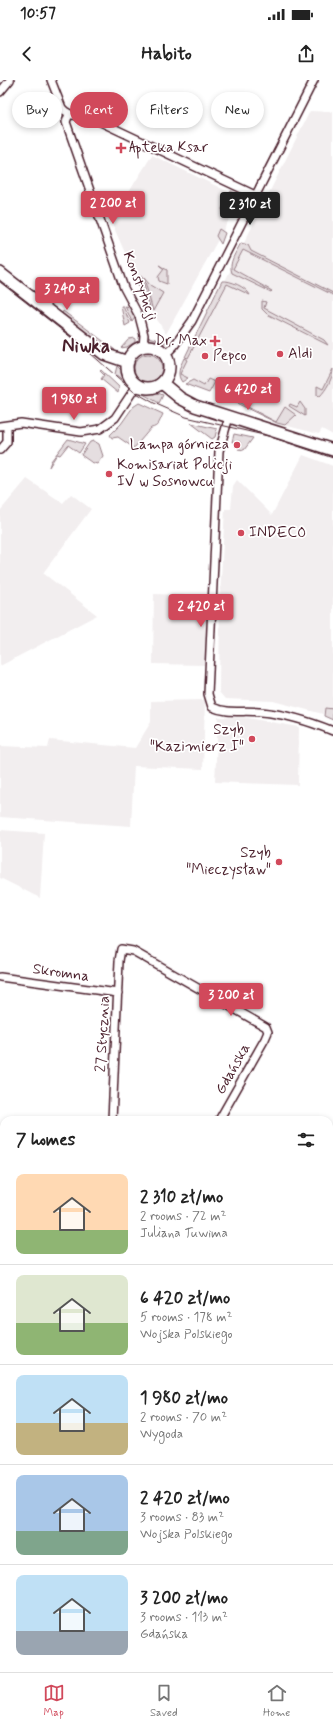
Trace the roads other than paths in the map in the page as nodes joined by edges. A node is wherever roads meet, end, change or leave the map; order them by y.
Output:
1 (10, 80) edge
2 (51, 80) edge
3 (314, 80) edge
4 (0, 92) edge
5 (68, 114) junction
6 (255, 195) junction
7 (0, 273) edge
8 (143, 347) junction
9 (165, 355) junction
10 (128, 362) junction
11 (162, 383) junction
12 (137, 385) junction
13 (229, 417) junction
14 (4, 426) edge
15 (0, 450) edge
16 (333, 450) edge
17 (333, 731) edge
18 (121, 949) joint
19 (0, 977) edge
20 (118, 993) junction
21 (112, 1116) edge
22 (221, 1116) edge

1 - 4 street
2 - 5 street, Konstytucji
3 - 6 street
5 - 6 street
5 - 8 street, Konstytucji
6 - 9 street
7 - 10 main road
8 - 9 main road
8 - 10 main road
9 - 11 main road
10 - 12 main road
11 - 12 main road
11 - 13 main road
12 - 14 street
13 - 16 main road
13 - 17 street
14 - 15 street
18 - 20 street, 27 Stycznia
18 - 22 street, Gdańska
19 - 20 street, Skromna
20 - 21 street, 27 Stycznia

